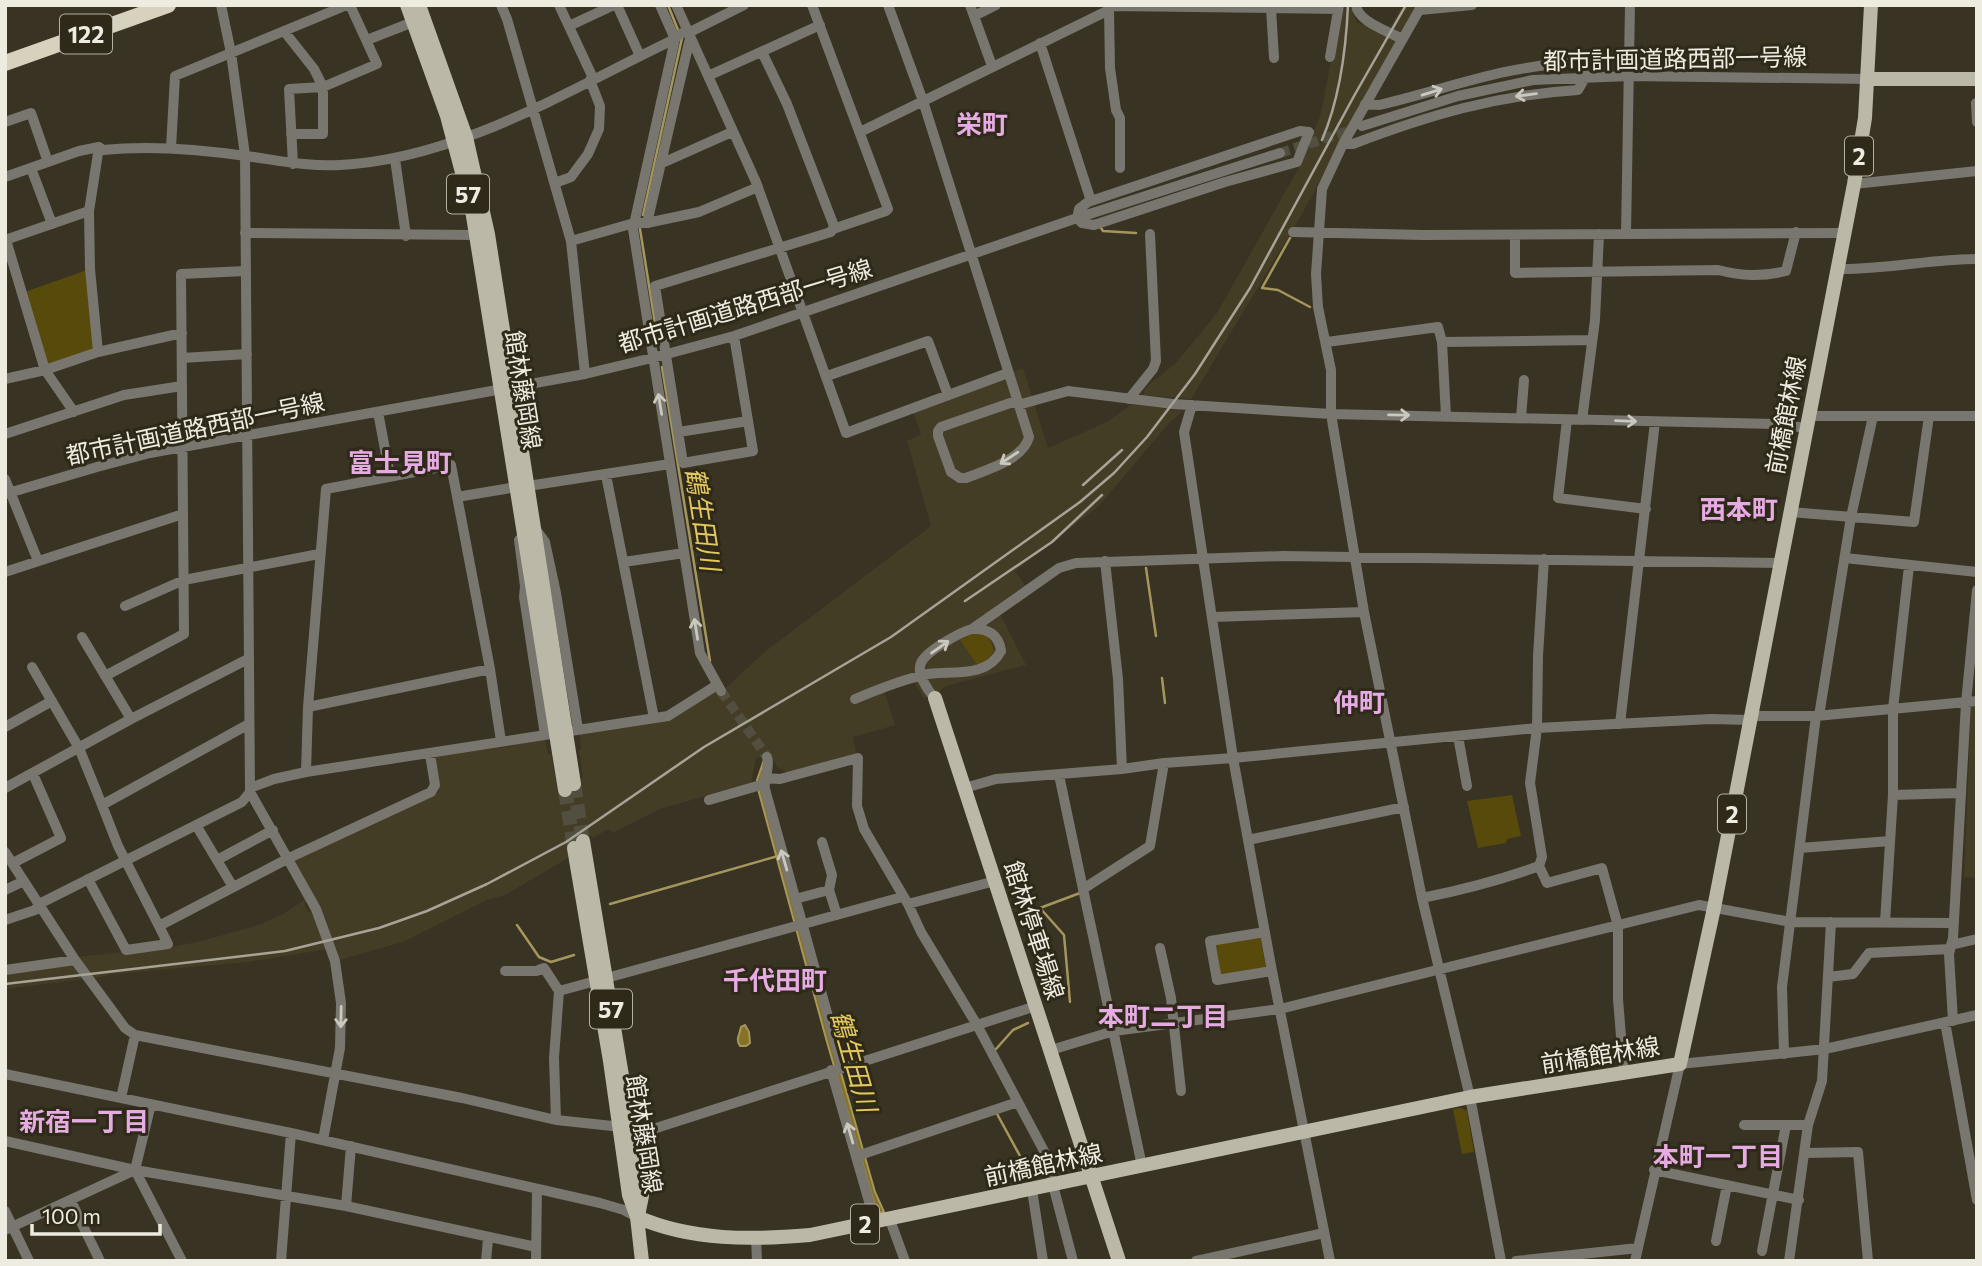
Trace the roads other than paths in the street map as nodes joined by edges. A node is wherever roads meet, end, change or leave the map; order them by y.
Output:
1 (168, 5) edge
2 (221, 5) edge
3 (349, 5) edge
4 (407, 5) edge
5 (419, 5) edge
6 (501, 5) edge
7 (559, 5) edge
8 (616, 5) edge
9 (660, 5) edge
10 (676, 5) edge
11 (744, 5) edge
12 (812, 5) edge
13 (888, 5) edge
14 (996, 5) edge
15 (1356, 5) edge
16 (1472, 5) edge
17 (1630, 5) edge
18 (1871, 5) edge
19 (1205, 6) edge
20 (1112, 7) edge
21 (1338, 7) edge
22 (1421, 7) edge
23 (1271, 8) junction
24 (972, 11) edge
25 (414, 22) junction
26 (820, 25) junction
27 (569, 26) junction
28 (284, 31) junction
29 (688, 34) junction
30 (675, 39) junction
31 (1402, 39) junction
32 (367, 40) junction
33 (1040, 43) junction
34 (762, 52) junction
35 (232, 53) junction
36 (640, 56) junction
37 (1330, 57) dead end
38 (1274, 58) dead end
39 (5, 63) edge
40 (992, 66) junction
41 (708, 76) junction
42 (1587, 76) junction
43 (1629, 76) junction
44 (592, 79) junction
45 (1868, 79) junction
46 (1977, 79) edge
47 (323, 87) junction
48 (923, 102) junction
49 (1976, 103) edge
50 (1365, 104) junction
51 (532, 108) junction
52 (5, 122) edge
53 (1977, 122) edge
54 (1362, 126) tunnel mouth
55 (732, 132) junction
56 (860, 132) junction
57 (290, 134) junction
58 (460, 140) junction
59 (1343, 144) junction
60 (99, 147) junction
61 (171, 148) junction
62 (1280, 153) tunnel mouth
63 (245, 156) junction
64 (395, 159) junction
65 (48, 162) junction
66 (293, 164) junction
67 (660, 164) junction
68 (31, 168) junction
69 (1120, 168) dead end
70 (1977, 171) edge
71 (5, 177) edge
72 (555, 183) junction
73 (1854, 184) junction
74 (758, 187) junction
75 (1091, 201) junction
76 (89, 211) junction
77 (1077, 218) junction
78 (634, 223) junction
79 (647, 223) junction
80 (52, 224) junction
81 (5, 227) edge
82 (833, 229) junction
83 (1293, 232) dead end
84 (1318, 232) junction
85 (1796, 232) junction
86 (246, 233) junction
87 (1844, 233) junction
88 (1150, 234) dead end
89 (1599, 234) junction
90 (1626, 234) junction
91 (476, 235) junction
92 (1515, 235) junction
93 (406, 236) junction
94 (7, 240) edge
95 (571, 241) junction
96 (781, 249) junction
97 (972, 255) junction
98 (1977, 259) edge
99 (1837, 268) junction
100 (246, 271) junction
101 (1596, 271) junction
102 (804, 312) junction
103 (183, 332) junction
104 (734, 336) junction
105 (1592, 340) junction
106 (1326, 342) junction
107 (1442, 342) junction
108 (98, 352) junction
109 (247, 354) junction
110 (667, 354) junction
111 (182, 358) junction
112 (652, 358) junction
113 (45, 370) junction
114 (1007, 373) junction
115 (585, 374) junction
116 (827, 376) junction
117 (5, 379) edge
118 (1524, 380) dead end
119 (182, 386) junction
120 (506, 388) junction
121 (948, 395) junction
122 (1129, 400) junction
123 (1017, 403) junction
124 (1192, 405) junction
125 (74, 412) junction
126 (378, 412) junction
127 (1331, 414) junction
128 (1446, 416) junction
129 (1873, 416) junction
130 (1929, 416) junction
131 (1977, 416) edge
132 (1521, 418) junction
133 (1567, 420) junction
134 (1582, 420) junction
135 (748, 421) junction
136 (1655, 422) junction
137 (1808, 422) junction
138 (679, 432) junction
139 (5, 434) edge
140 (246, 436) junction
141 (183, 447) junction
142 (670, 464) junction
143 (606, 475) junction
144 (390, 476) junction
145 (5, 479) edge
146 (522, 486) junction
147 (8, 494) edge
148 (457, 497) junction
149 (1646, 509) junction
150 (1790, 512) junction
151 (183, 514) junction
152 (1851, 517) junction
153 (529, 528) junction
154 (684, 553) junction
155 (319, 554) junction
156 (1354, 557) junction
157 (1203, 558) junction
158 (1845, 558) junction
159 (1544, 559) junction
160 (38, 561) junction
161 (1105, 561) junction
162 (1640, 561) junction
163 (624, 562) junction
164 (1781, 563) junction
165 (1909, 566) junction
166 (246, 568) junction
167 (5, 572) edge
168 (1977, 572) edge
169 (184, 580) junction
170 (1977, 590) edge
171 (125, 606) dead end
172 (1003, 606) junction
173 (1364, 612) junction
174 (1213, 617) junction
175 (972, 629) junction
176 (1975, 631) edge
177 (991, 632) junction
178 (82, 637) dead end
179 (248, 659) junction
180 (32, 667) dead end
181 (490, 669) junction
182 (921, 674) junction
183 (950, 674) junction
184 (105, 676) junction
185 (935, 698) junction
186 (855, 699) dead end
187 (52, 701) junction
188 (1971, 702) edge
189 (308, 707) junction
190 (1893, 709) junction
191 (1817, 716) junction
192 (654, 718) junction
193 (1750, 718) junction
194 (131, 719) junction
195 (249, 724) junction
196 (1620, 724) junction
197 (5, 727) edge
198 (1537, 728) junction
199 (576, 730) junction
200 (547, 735) junction
201 (1458, 736) junction
202 (501, 741) junction
203 (1391, 742) junction
204 (79, 748) junction
205 (430, 754) junction
206 (767, 757) dead end
207 (1233, 758) junction
208 (1164, 763) junction
209 (1122, 769) junction
210 (306, 772) junction
211 (33, 774) junction
212 (1059, 775) junction
213 (762, 783) junction
214 (1467, 786) dead end
215 (570, 787) tunnel mouth
216 (5, 788) edge
217 (965, 788) junction
218 (250, 790) junction
219 (1960, 793) junction
220 (1893, 795) junction
221 (709, 800) dead end
222 (102, 805) junction
223 (1404, 807) junction
224 (196, 825) junction
225 (273, 830) junction
226 (1248, 840) junction
227 (1890, 841) junction
228 (822, 842) dead end
229 (578, 844) tunnel mouth
230 (1800, 848) junction
231 (5, 852) edge
232 (289, 858) junction
233 (125, 860) junction
234 (217, 860) junction
235 (13, 863) junction
236 (1539, 866) junction
237 (88, 879) junction
238 (24, 881) junction
239 (995, 881) junction
240 (233, 887) junction
241 (1083, 889) junction
242 (5, 890) edge
243 (829, 890) junction
244 (795, 898) junction
245 (1422, 898) junction
246 (905, 900) junction
247 (39, 904) junction
248 (1714, 908) junction
249 (837, 915) junction
250 (5, 920) edge
251 (1791, 922) junction
252 (1831, 922) junction
253 (1885, 922) junction
254 (1954, 923) junction
255 (799, 924) junction
256 (159, 926) junction
257 (1618, 926) junction
258 (1265, 932) junction
259 (1977, 939) edge
260 (1951, 947) junction
261 (1160, 948) dead end
262 (75, 960) junction
263 (5, 970) edge
264 (505, 971) dead end
265 (1272, 971) junction
266 (1439, 971) junction
267 (1828, 977) junction
268 (601, 980) junction
269 (559, 991) junction
270 (1036, 1006) junction
271 (1280, 1009) junction
272 (1977, 1015) edge
273 (1949, 1021) junction
274 (1174, 1023) junction
275 (977, 1025) junction
276 (1114, 1031) junction
277 (135, 1035) junction
278 (1825, 1049) junction
279 (1051, 1050) junction
280 (1784, 1054) junction
281 (1681, 1064) junction
282 (837, 1068) junction
283 (337, 1073) junction
284 (1624, 1073) junction
285 (5, 1074) edge
286 (1181, 1091) dead end
287 (1470, 1097) junction
288 (121, 1098) junction
289 (1018, 1102) junction
290 (151, 1104) junction
291 (556, 1120) junction
292 (1744, 1125) dead end
293 (1786, 1125) junction
294 (1808, 1125) junction
295 (626, 1128) junction
296 (1304, 1131) junction
297 (291, 1133) junction
298 (323, 1140) junction
299 (5, 1141) edge
300 (351, 1146) junction
301 (1806, 1153) junction
302 (860, 1155) junction
303 (1142, 1166) junction
304 (135, 1170) junction
305 (1654, 1170) junction
306 (1092, 1177) junction
307 (1054, 1185) junction
308 (1727, 1185) junction
309 (537, 1189) junction
310 (1032, 1190) junction
311 (1772, 1194) junction
312 (285, 1196) junction
313 (71, 1200) junction
314 (1799, 1200) junction
315 (1977, 1200) edge
316 (346, 1206) junction
317 (5, 1211) edge
318 (637, 1217) junction
319 (890, 1220) junction
320 (875, 1222) junction
321 (9, 1228) edge
322 (1325, 1233) junction
323 (756, 1238) junction
324 (488, 1239) junction
325 (1716, 1241) dead end
326 (536, 1247) junction
327 (1638, 1248) junction
328 (1762, 1251) dead end
329 (1218, 1258) edge
330 (29, 1261) edge
331 (100, 1261) edge
332 (182, 1261) edge
333 (281, 1261) edge
334 (486, 1261) edge
335 (536, 1261) edge
336 (642, 1261) edge
337 (757, 1261) edge
338 (905, 1261) edge
339 (1043, 1261) edge
340 (1073, 1261) edge
341 (1119, 1261) edge
342 (1196, 1261) edge
343 (1330, 1261) edge
344 (1501, 1261) edge
345 (1516, 1261) edge
346 (1635, 1261) edge
347 (1789, 1261) edge
348 (1868, 1261) edge

1 - 39 highway, 122
2 - 35 street
3 - 28 street
3 - 32 street
4 - 25 main road, 館林藤岡線 / 57
5 - 58 main road, 館林藤岡線 / 57
6 - 51 street
7 - 27 street
8 - 27 street
8 - 36 street
9 - 30 street
10 - 29 street
11 - 29 street
12 - 26 street
13 - 48 street
14 - 24 street
15 - 31 street
16 - 22 street
17 - 43 street
18 - 45 main road, 前橋館林線 / 2
19 - 20 street
19 - 23 street
20 - 33 street
20 - 69 street
21 - 23 street
21 - 37 street
22 - 31 street
23 - 38 street
24 - 40 street
25 - 32 street
25 - 58 main road, 館林藤岡線 / 57
26 - 34 street
26 - 56 street
27 - 44 street
28 - 35 street
28 - 47 street
29 - 30 street
29 - 41 street
29 - 67 street
30 - 36 street
30 - 78 street
31 - 50 street
32 - 47 street
33 - 40 street
33 - 75 street
34 - 41 street
34 - 82 street
35 - 61 street
35 - 63 street
36 - 44 street
40 - 48 street
41 - 55 street
42 - 43 street, 都市計画道路西部一号線
50 -> 42 street
42 - 54 street, 都市計画道路西部一号線
42 -> 59 street
43 - 45 street, 都市計画道路西部一号線
43 - 90 street
44 - 51 street
44 - 72 street
45 - 46 main road
45 - 73 main road, 前橋館林線 / 2
47 - 57 street
47 - 57 street
48 - 56 street
48 - 97 street
49 - 53 street
50 - 59 street
51 - 58 street
51 - 72 street
52 - 65 street
55 - 67 street
55 - 74 street
56 - 82 street
57 - 66 street
58 - 64 street
58 - 91 main road, 館林藤岡線 / 57
58 - 120 main road, 館林藤岡線 / 57
59 - 84 street
60 - 61 street
60 - 65 street
60 - 76 street
61 - 63 street
62 - 77 street, 都市計画道路西部一号線
63 - 66 street
63 - 86 street
64 - 66 street
64 - 93 street
65 - 68 street
67 - 79 street
68 - 71 street
68 - 80 street
70 - 73 street
72 - 95 street
73 - 87 main road, 前橋館林線 / 2
74 - 79 street
74 - 96 street
75 - 77 street
75 - 77 street
76 - 80 street
76 - 108 street
77 - 97 street, 都市計画道路西部一号線
78 - 79 street
78 - 95 street
78 - 112 street
80 - 94 street
81 - 94 street
82 - 96 street
83 - 84 street
84 - 92 street
84 - 106 street
85 - 87 street
85 - 90 street
85 - 101 street
86 - 93 street
86 - 100 street
87 - 99 main road, 前橋館林線 / 2
88 - 122 street
89 - 90 street
89 - 92 street
89 - 101 street
91 - 93 street
91 - 120 main road, 館林藤岡線 / 57
92 - 101 street
94 - 113 street
95 - 115 street
96 - 102 street
96 - 110 street
97 - 102 street, 都市計画道路西部一号線
97 - 114 street
98 - 99 street
99 - 137 main road, 前橋館林線 / 2
100 - 103 street
100 - 109 street
101 - 105 street
102 - 104 street, 都市計画道路西部一号線
102 - 116 street
103 - 108 street
103 - 111 street
104 - 110 street, 都市計画道路西部一号線
104 - 135 street
105 - 107 street
105 - 134 street
106 - 107 street
106 - 127 street
107 - 128 street
108 - 113 street
109 - 111 street
109 - 140 street
110 - 112 street, 都市計画道路西部一号線
110 - 138 street
111 - 119 street
112 - 115 street, 都市計画道路西部一号線
142 -> 112 street
113 - 117 street
113 - 125 street
114 - 121 street
114 - 123 street
115 - 120 street, 都市計画道路西部一号線
116 - 121 street
116 - 121 street
118 - 132 street
119 - 125 street
119 - 141 street
120 - 126 street, 都市計画道路西部一号線
120 - 146 main road, 館林藤岡線 / 57
122 - 123 street
122 - 124 street
123 -> 123 street
124 - 127 street
124 - 157 street
125 - 139 street
126 - 140 street, 都市計画道路西部一号線
126 - 144 street
127 -> 128 street
127 - 156 street
128 - 132 street
129 - 130 street
129 - 137 street
129 - 152 street
130 - 131 street
130 - 152 street
132 - 133 street
133 - 134 street
133 - 149 street
134 -> 136 street
135 - 138 street
135 - 138 street
136 - 137 street
136 - 149 street
137 - 150 main road, 前橋館林線 / 2
140 - 141 street, 都市計画道路西部一号線
140 - 166 street
141 - 147 street, 都市計画道路西部一号線
141 - 151 street
142 - 143 street
142 - 154 street
143 - 146 street
143 - 163 street
144 - 148 street
144 - 155 street
145 - 147 street
146 - 148 street
146 - 153 main road, 館林藤岡線 / 57
147 - 160 street
148 - 181 street
149 - 162 street
150 - 152 street
150 - 164 main road, 前橋館林線 / 2
151 - 160 street
151 - 169 street
152 - 158 street
153 - 199 street
153 - 200 street
153 - 215 main road, 館林藤岡線 / 57
154 - 163 street
192 -> 154 street
155 - 166 street
155 - 189 street
156 - 157 street
156 - 159 street
156 - 173 street
157 - 161 street
157 - 174 street
158 - 165 street
158 - 191 street
159 - 162 street
159 - 198 street
160 - 167 street
161 - 172 street
161 - 209 street
162 - 164 street
162 - 196 street
163 - 192 street
164 - 193 main road, 前橋館林線 / 2
165 - 168 street
165 - 190 street
166 - 169 street
166 - 179 street
169 - 171 street
169 - 184 street
170 - 176 street
172 - 175 street
172 - 177 street
173 - 174 street
173 - 203 street
174 - 207 street
175 - 177 street
182 -> 175 street
176 - 188 street
177 - 183 street
178 - 184 street
179 - 194 street
179 - 195 street
180 - 187 street
181 - 189 street
181 - 202 street
182 - 183 street
182 - 185 street
182 - 186 street
183 - 185 street
184 - 194 street
185 - 217 main road, 館林停車場線
187 - 197 street
187 - 204 street
188 - 190 street
188 - 219 street
189 - 210 street
190 - 191 street
190 - 220 street
191 - 193 street
191 - 230 street
192 - 199 street
193 - 196 street
193 - 248 main road, 前橋館林線 / 2
194 - 204 street
195 - 218 street
195 - 222 street
196 - 198 street
198 - 201 street
198 - 236 street
199 - 200 street
200 - 202 street
201 - 203 street
201 - 214 street
202 - 205 street
203 - 207 street
203 - 223 street
204 - 211 street
204 - 222 street
205 - 210 street
205 - 232 street
206 - 213 street
207 - 208 street
207 - 226 street
208 - 209 street
208 - 241 street
209 - 212 street
210 - 218 street
211 - 216 street
211 - 235 street
212 - 217 street
212 - 241 street
213 - 221 street
244 -> 213 street
213 - 246 street
217 - 239 main road, 館林停車場線
218 - 224 street
218 - 225 street
219 - 220 street
219 - 254 street
220 - 227 street
222 - 233 street
223 - 226 street
223 - 245 street
224 - 233 street
224 - 234 street
225 - 232 street
225 - 234 street
226 - 258 street
227 - 230 street
227 - 253 street
228 - 243 street
229 - 268 main road, 館林藤岡線 / 57
230 - 251 street
231 - 235 street
232 - 240 street
232 -> 283 street
233 - 237 street
233 - 256 street
234 - 240 street
235 - 238 street
236 - 245 street
236 - 257 street
237 - 247 street
237 - 256 street
238 - 242 street
238 - 247 street
239 - 246 street
239 - 270 main road, 館林停車場線
240 - 256 street
241 - 276 street
243 - 244 street
243 - 249 street
244 - 255 street
245 - 266 street
246 - 249 street
246 - 275 street
247 - 250 street
247 - 262 street
248 - 251 street
248 - 257 street
248 - 281 main road, 前橋館林線 / 2
249 - 255 street
251 - 252 street
251 - 280 street
252 - 253 street
252 - 267 street
253 - 254 street
254 - 260 street
255 - 268 street
255 - 282 street
257 - 266 street
257 - 284 street
258 - 265 street
258 - 265 street
259 - 260 street
260 - 267 street
260 - 273 street
261 - 274 street
262 - 263 street
262 - 277 street
264 - 269 street
265 - 271 street
266 - 271 street
266 - 287 street
267 - 278 street
268 - 269 street
268 - 295 main road, 館林藤岡線 / 57
269 - 291 street
270 - 275 street
270 - 279 main road, 館林停車場線
271 - 274 street
271 - 296 street
272 - 273 street
273 - 278 street
273 - 315 street
274 - 276 street
274 - 286 street
275 - 282 street
275 - 289 street
276 - 279 street
276 - 303 street
277 - 283 street
277 - 288 street
278 - 280 street
278 - 294 street
279 - 306 main road, 館林停車場線
280 - 281 street
281 - 284 main road, 前橋館林線 / 2
281 - 305 street
282 - 295 street
302 -> 282 street
283 - 291 street
283 - 298 street
284 - 287 main road, 前橋館林線 / 2
285 - 288 street
287 - 296 main road, 前橋館林線 / 2
287 - 344 street
288 - 290 street
289 - 302 street
289 - 307 street
290 - 297 street
290 - 304 street
291 - 295 street
292 - 293 street
293 - 294 street
293 - 311 street
294 - 301 street
295 - 318 main road, 館林藤岡線 / 57
296 - 303 main road, 前橋館林線 / 2
296 - 322 street
297 - 298 street
297 - 312 street
298 - 300 street
299 - 304 street
300 - 309 street
300 - 316 street
301 - 314 street
301 - 348 street
302 - 320 street
303 - 306 main road, 前橋館林線 / 2
304 - 312 street
304 - 313 street
304 - 332 street
305 - 308 street
305 - 327 street
306 - 307 main road, 前橋館林線 / 2
306 - 341 main road
307 - 310 main road, 前橋館林線 / 2
307 - 340 street
308 - 311 street
308 - 325 street
309 - 318 street
309 - 326 street
310 - 319 main road, 前橋館林線 / 2
310 - 339 street
311 - 314 street
311 - 328 street
312 - 316 street
312 - 333 street
313 - 321 street
313 - 331 street
314 - 347 street
316 - 324 street
317 - 321 street
318 - 323 main road, 前橋館林線 / 2
318 - 336 main road
319 - 320 main road, 前橋館林線 / 2
319 - 338 street
320 - 323 main road, 前橋館林線 / 2
321 - 330 street
322 - 329 street
322 - 343 street
323 - 337 street
324 - 326 street
324 - 334 street
326 - 335 street
327 - 345 street
327 - 346 street
329 - 342 street

